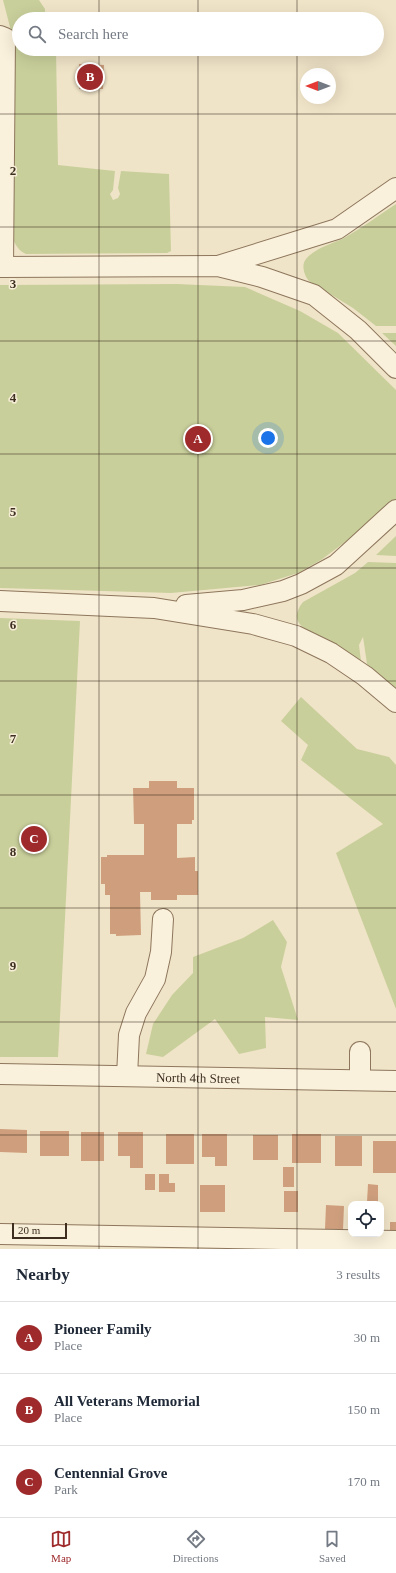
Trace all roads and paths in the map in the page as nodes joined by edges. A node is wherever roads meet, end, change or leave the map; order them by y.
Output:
1 (0, 36) edge
2 (396, 188) edge
3 (218, 266) junction
4 (1, 267) edge
5 (396, 368) edge
6 (396, 510) edge
7 (0, 602) edge
8 (154, 608) junction
9 (396, 702) edge
10 (163, 918) dead end
11 (360, 1052) dead end
12 (0, 1074) edge
13 (127, 1076) junction
14 (360, 1080) junction
15 (396, 1081) edge
16 (0, 1234) edge
17 (396, 1241) edge

1 - 4 street
2 - 3 street
3 - 4 street
3 - 5 street
6 - 8 street
7 - 8 street
8 - 9 street
10 - 13 street
11 - 14 street
12 - 13 street, North 4th Street
13 - 14 street, North 4th Street
14 - 15 street, North 4th Street
16 - 17 street

